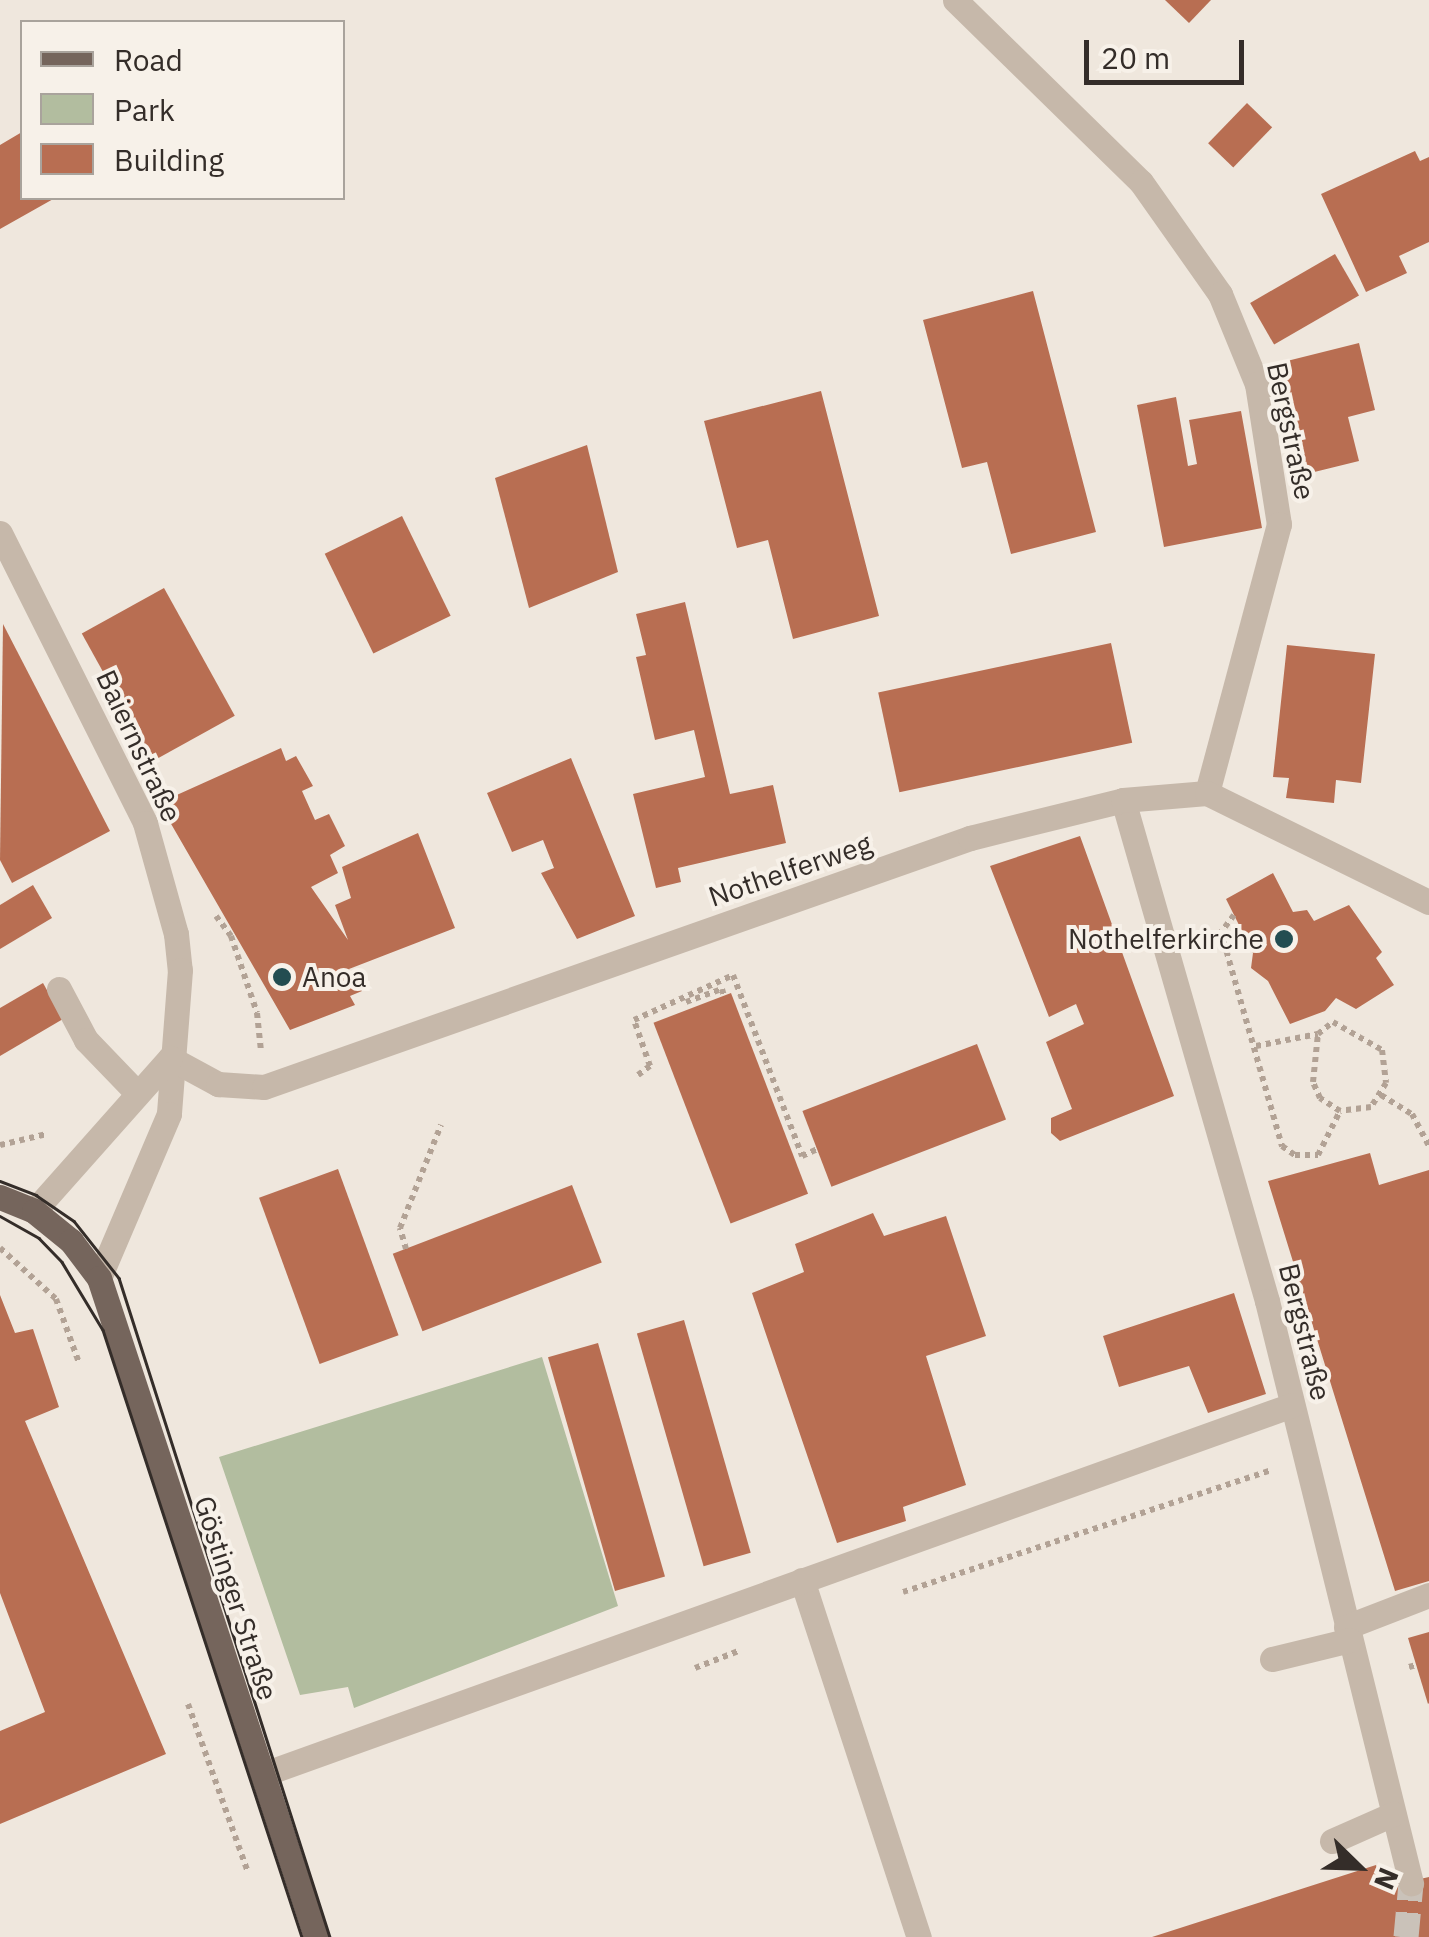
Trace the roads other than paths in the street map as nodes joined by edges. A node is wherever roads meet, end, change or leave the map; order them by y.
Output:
1 (955, 0) edge
2 (0, 533) edge
3 (1207, 794) junction
4 (1123, 800) junction
5 (1429, 902) edge
6 (59, 988) dead end
7 (170, 1058) junction
8 (135, 1091) junction
9 (0, 1196) edge
10 (34, 1211) junction
11 (99, 1278) junction
12 (1292, 1405) junction
13 (802, 1580) junction
14 (1429, 1595) edge
15 (1348, 1634) junction
16 (1272, 1659) dead end
17 (260, 1774) junction
18 (1393, 1814) junction
19 (1332, 1841) dead end
20 (1411, 1882) tunnel mouth
21 (316, 1937) edge
22 (920, 1937) edge

1 - 3 street, Bergstraße
2 - 7 street, Baiernstraße
3 - 4 street, Nothelferweg
3 - 5 street
4 - 7 street, Nothelferweg
4 - 12 street, Bergstraße
6 - 8 street
7 - 8 street
7 - 11 street, Baiernstraße
8 - 10 street
9 - 10 main road
10 - 11 main road
11 - 17 main road, Göstinger Straße
12 - 13 street
12 - 15 street, Bergstraße
13 - 17 street
13 - 22 street
14 - 15 street
15 - 16 street
15 - 18 street, Bergstraße
17 - 21 main road, Göstinger Straße
18 - 19 street
18 - 20 street, Bergstraße

